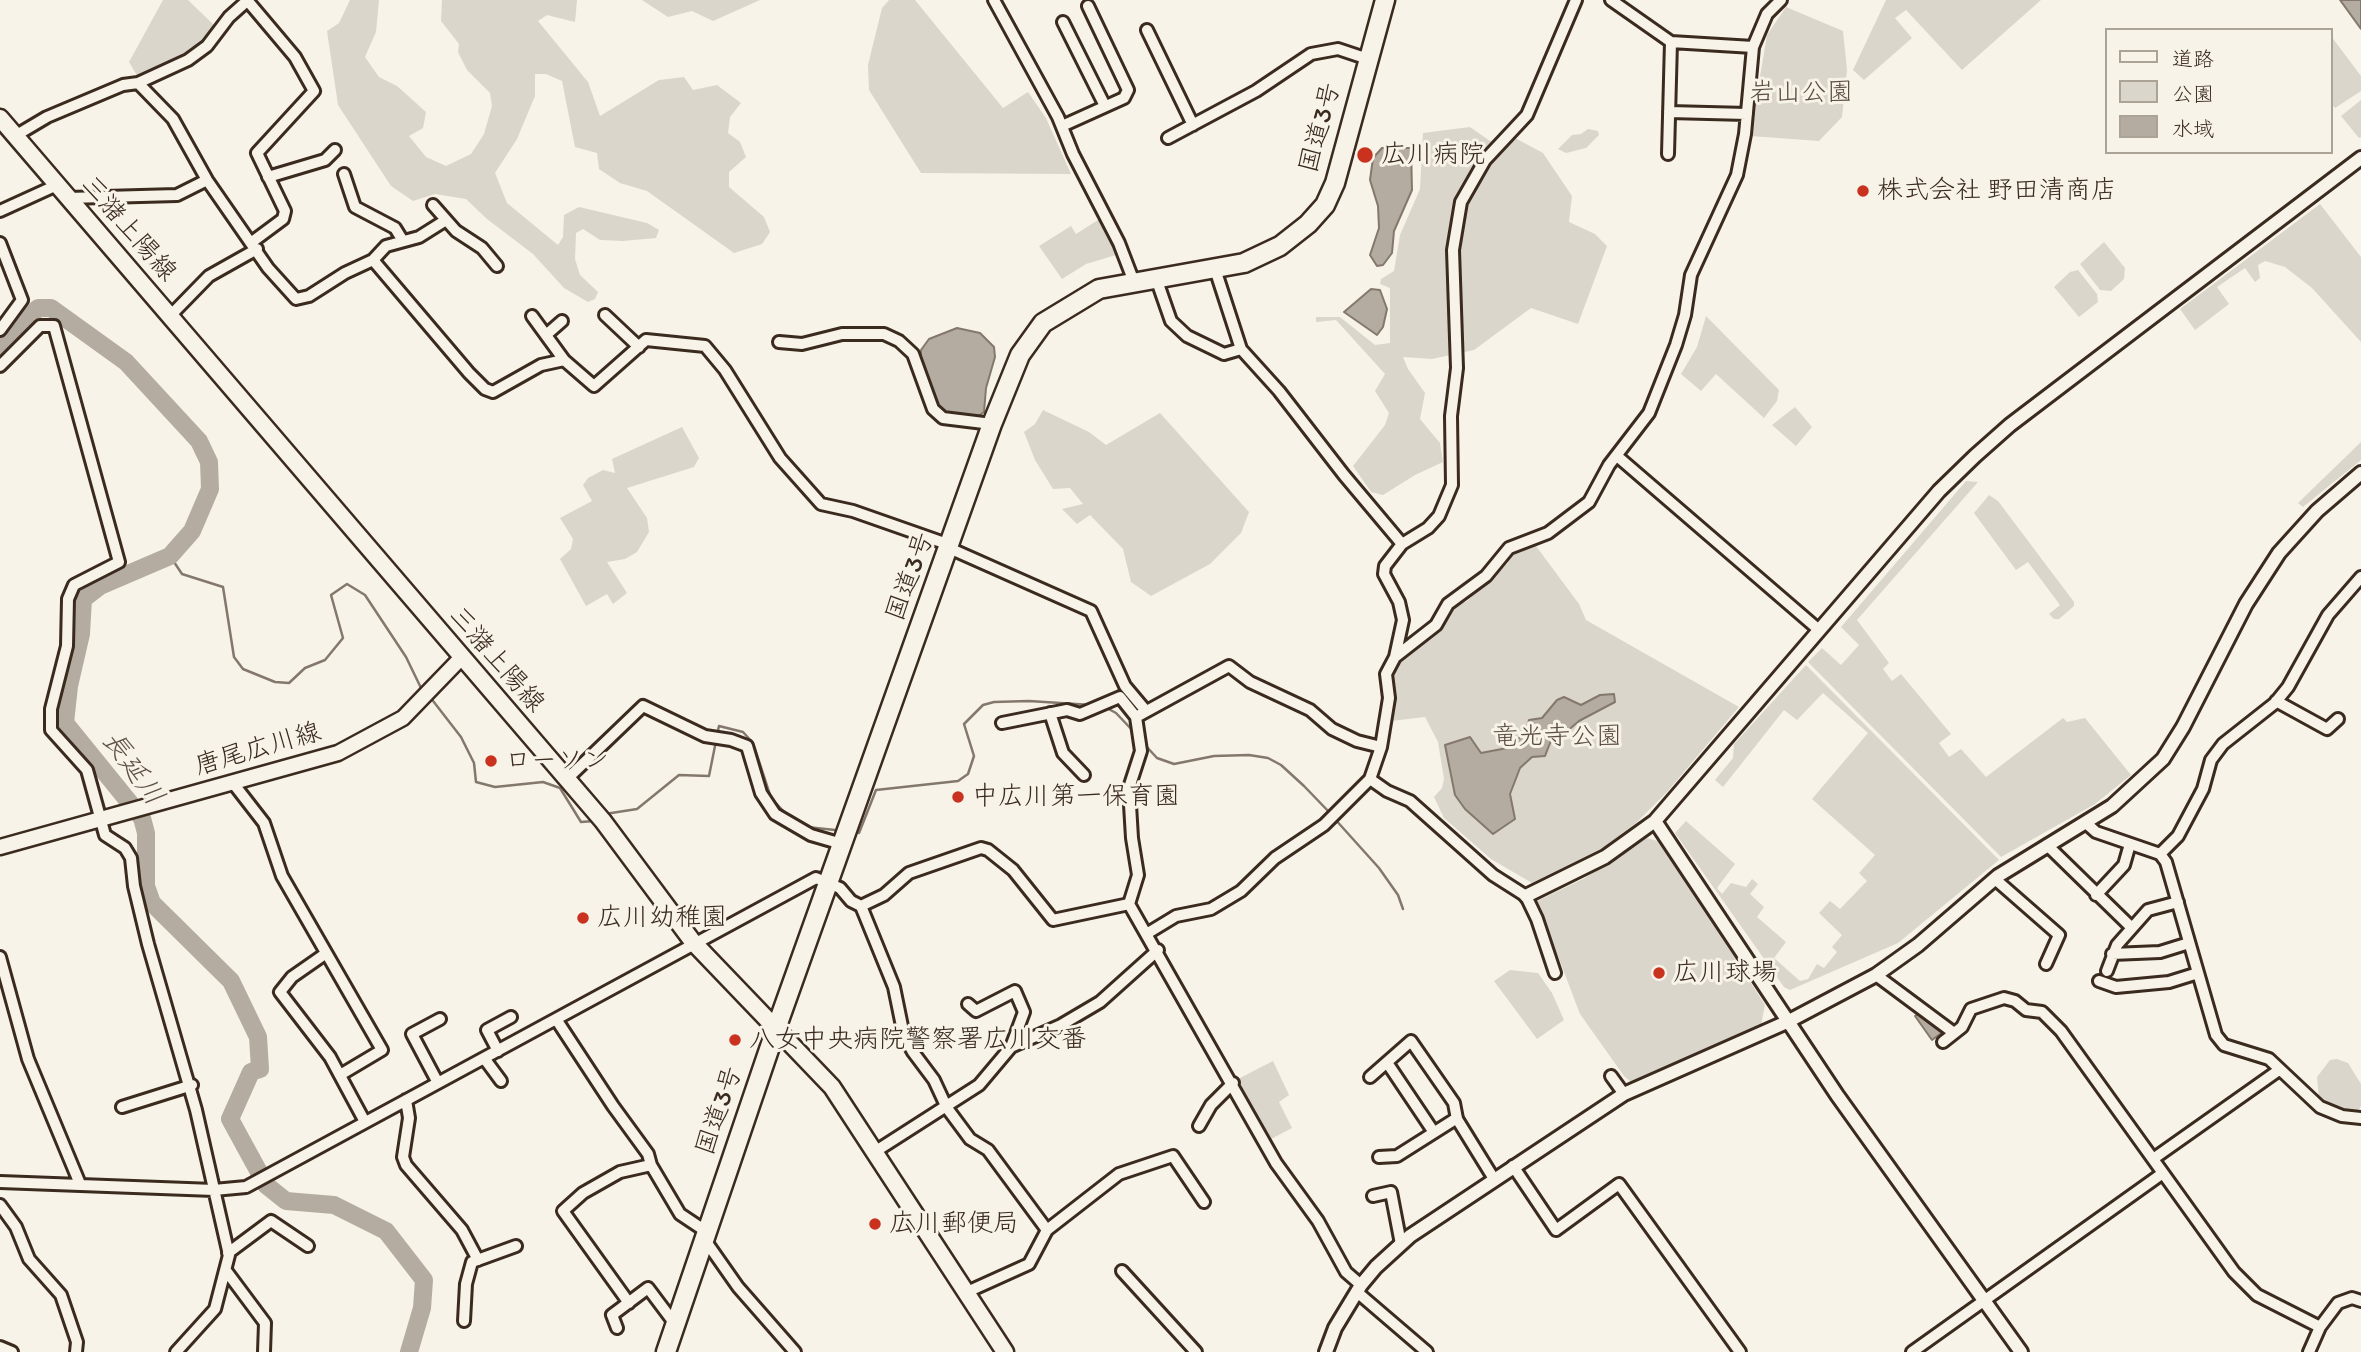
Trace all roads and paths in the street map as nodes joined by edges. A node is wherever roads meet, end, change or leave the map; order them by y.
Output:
1 (247, 0) edge
2 (993, 0) edge
3 (1385, 0) edge
4 (1576, 0) edge
5 (1611, 0) edge
6 (1781, 0) edge
7 (1088, 6) dead end
8 (1063, 22) dead end
9 (1147, 30) dead end
10 (1671, 43) junction
11 (1753, 47) junction
12 (1368, 59) junction
13 (138, 83) junction
14 (1105, 107) junction
15 (1669, 112) junction
16 (1747, 114) junction
17 (1193, 125) junction
18 (1062, 126) junction
19 (5, 127) edge
20 (1168, 138) dead end
21 (335, 150) dead end
22 (1668, 154) dead end
23 (2361, 158) edge
24 (344, 174) dead end
25 (268, 177) junction
26 (207, 180) junction
27 (63, 191) junction
28 (433, 205) dead end
29 (0, 211) edge
30 (446, 220) junction
31 (403, 241) junction
32 (0, 243) edge
33 (254, 245) junction
34 (373, 260) junction
35 (497, 266) dead end
36 (1215, 268) junction
37 (1156, 278) junction
38 (1134, 282) junction
39 (605, 315) dead end
40 (170, 316) junction
41 (532, 316) dead end
42 (562, 321) dead end
43 (0, 330) edge
44 (546, 335) junction
45 (779, 342) dead end
46 (639, 347) junction
47 (1241, 349) junction
48 (564, 360) junction
49 (0, 366) edge
50 (992, 424) junction
51 (1617, 456) junction
52 (2361, 473) edge
53 (1402, 544) junction
54 (950, 547) junction
55 (2361, 577) edge
56 (1819, 630) junction
57 (1395, 657) junction
58 (461, 658) junction
59 (2276, 701) junction
60 (1050, 713) junction
61 (1141, 714) junction
62 (2338, 719) dead end
63 (1002, 723) dead end
64 (1381, 747) junction
65 (1084, 775) dead end
66 (568, 779) junction
67 (1370, 779) junction
68 (233, 783) junction
69 (103, 819) junction
70 (1655, 821) junction
71 (2087, 823) junction
72 (842, 844) junction
73 (2130, 844) junction
74 (2047, 845) junction
75 (0, 847) edge
76 (2160, 854) junction
77 (1995, 879) junction
78 (828, 882) junction
79 (2096, 894) junction
80 (1526, 896) junction
81 (2178, 902) junction
82 (1129, 904) junction
83 (861, 906) junction
84 (2132, 928) junction
85 (1148, 933) junction
86 (693, 942) junction
87 (2189, 943) junction
88 (1158, 950) junction
89 (325, 954) junction
90 (2112, 954) junction
91 (0, 957) edge
92 (2046, 964) dead end
93 (2107, 971) dead end
94 (2198, 973) junction
95 (1555, 974) dead end
96 (1876, 975) junction
97 (2099, 981) dead end
98 (968, 1004) dead end
99 (512, 1017) dead end
100 (556, 1018) junction
101 (440, 1019) dead end
102 (1789, 1021) junction
103 (777, 1026) junction
104 (1954, 1033) junction
105 (1943, 1042) dead end
106 (1011, 1047) junction
107 (498, 1051) junction
108 (484, 1058) junction
109 (1388, 1064) junction
110 (2279, 1070) junction
111 (341, 1075) junction
112 (1611, 1076) dead end
113 (1370, 1077) dead end
114 (501, 1081) dead end
115 (438, 1083) junction
116 (1233, 1083) junction
117 (189, 1085) junction
118 (1624, 1094) junction
119 (406, 1100) junction
120 (122, 1107) dead end
121 (947, 1108) junction
122 (1457, 1118) junction
123 (2361, 1118) edge
124 (365, 1122) junction
125 (1199, 1126) dead end
126 (1433, 1131) junction
127 (876, 1151) junction
128 (1379, 1157) dead end
129 (2153, 1159) junction
130 (651, 1165) junction
131 (1513, 1166) junction
132 (2163, 1173) junction
133 (1494, 1179) junction
134 (0, 1182) edge
135 (80, 1184) junction
136 (214, 1190) junction
137 (1373, 1196) dead end
138 (1204, 1202) dead end
139 (0, 1205) edge
140 (1047, 1230) junction
141 (706, 1236) junction
142 (1401, 1244) junction
143 (308, 1245) dead end
144 (516, 1246) dead end
145 (228, 1253) junction
146 (478, 1260) junction
147 (1122, 1271) dead end
148 (226, 1272) junction
149 (1359, 1289) junction
150 (967, 1292) junction
151 (2360, 1299) edge
152 (1985, 1301) junction
153 (629, 1303) junction
154 (464, 1321) dead end
155 (676, 1324) junction
156 (2320, 1327) junction
157 (618, 1328) dead end
158 (0, 1347) edge
159 (12, 1352) edge
160 (76, 1352) edge
161 (176, 1352) edge
162 (264, 1352) edge
163 (666, 1352) edge
164 (795, 1352) edge
165 (1005, 1352) edge
166 (1196, 1352) edge
167 (1326, 1352) edge
168 (1427, 1352) edge
169 (1740, 1352) edge
170 (1912, 1352) edge
171 (2021, 1352) edge
172 (2309, 1352) edge

1 - 13 street
1 - 25 street
2 - 18 street
3 - 12 highway, 国道3号
4 - 53 street
5 - 10 street
6 - 11 street
7 - 14 street
8 - 14 street
9 - 17 street
10 - 11 street
10 - 15 street
11 - 16 street
12 - 17 street
12 - 36 highway, 国道3号
13 - 19 street
13 - 26 street
14 - 18 street
15 - 16 street
15 - 22 street
16 - 51 street
17 - 20 street
18 - 38 street
19 - 27 main road, 三潴上陽線
21 - 25 street
23 - 56 street
24 - 31 street
25 - 33 street
26 - 27 street
26 - 33 street
27 - 29 street
27 - 40 main road, 三潴上陽線
28 - 30 street
30 - 31 street
30 - 35 street
31 - 34 street
32 - 43 street
33 - 34 street
33 - 40 street
34 - 48 street
36 - 37 highway, 国道3号
36 - 47 street
37 - 38 highway, 国道3号
37 - 47 street
38 - 50 highway, 国道3号
39 - 46 street
40 - 58 main road, 三潴上陽線
41 - 44 street
42 - 44 street
44 - 48 street
45 - 50 street
46 - 48 street
46 - 54 street
47 - 53 street
49 - 69 street
50 - 54 highway, 国道3号
51 - 56 street
51 - 57 street
52 - 71 street
53 - 57 street
54 - 61 street
54 - 72 highway, 国道3号
55 - 59 street
56 - 70 street
57 - 64 street
58 - 66 main road, 三潴上陽線
58 - 68 main road, 唐尾広川線
59 - 62 street
59 - 76 street
60 - 61 street
60 - 63 street
60 - 65 street
61 - 64 street
61 - 82 street
64 - 67 street
66 - 72 street
66 - 86 main road, 三潴上陽線
67 - 80 street
67 - 85 street
68 - 69 main road, 唐尾広川線
68 - 89 street
69 - 75 main road, 唐尾広川線
69 - 117 street
70 - 80 street
70 - 102 street
71 - 73 street
71 - 74 street
72 - 78 highway, 国道3号
73 - 76 street
73 - 79 street
74 - 77 street
74 - 79 street
76 - 81 street
77 - 92 street
77 - 96 street
78 - 83 street
78 - 86 street
78 - 103 highway, 国道3号
79 - 84 street
80 - 95 street
81 - 84 street
81 - 87 street
82 - 83 street
82 - 85 street
83 - 121 street
84 - 90 street
85 - 88 street
86 - 100 street
86 - 103 main road, 三潴上陽線
87 - 90 street
87 - 94 street
88 - 106 street
88 - 116 street
89 - 111 street
89 - 111 street
90 - 93 street
91 - 135 street
94 - 97 street
94 - 110 street
96 - 102 street
96 - 104 street
98 - 106 street
99 - 107 street
100 - 107 street
100 - 130 street
101 - 115 street
102 - 118 street
102 - 152 street
103 - 127 main road, 三潴上陽線
103 - 141 highway, 国道3号
104 - 105 street
104 - 129 street
106 - 121 street
107 - 108 street
108 - 114 street
108 - 115 street
109 - 113 street
109 - 122 street
109 - 126 street
110 - 123 street
110 - 129 street
111 - 124 street
112 - 118 street
115 - 119 street
116 - 125 street
116 - 149 street
117 - 120 street
117 - 136 street
118 - 131 street
119 - 124 street
119 - 146 street
121 - 127 street
121 - 140 street
122 - 126 street
122 - 133 street
124 - 136 street
126 - 128 street
127 - 150 main road, 三潴上陽線
129 - 132 street
130 - 141 street
130 - 153 street
131 - 133 street
131 - 169 street
132 - 152 street
132 - 156 street
133 - 142 street
134 - 135 street
135 - 136 street
136 - 145 street
137 - 142 street
138 - 140 street
139 - 160 street
140 - 150 street
141 - 155 highway, 国道3号
141 - 164 street
142 - 149 street
143 - 145 street
144 - 146 street
145 - 148 street
146 - 154 street
147 - 166 street
148 - 161 street
148 - 162 street
149 - 167 street
149 - 168 street
150 - 165 main road, 三潴上陽線
151 - 156 street
152 - 170 street
152 - 171 street
153 - 155 street
153 - 157 street
155 - 163 highway, 国道3号
156 - 172 street
158 - 159 street

